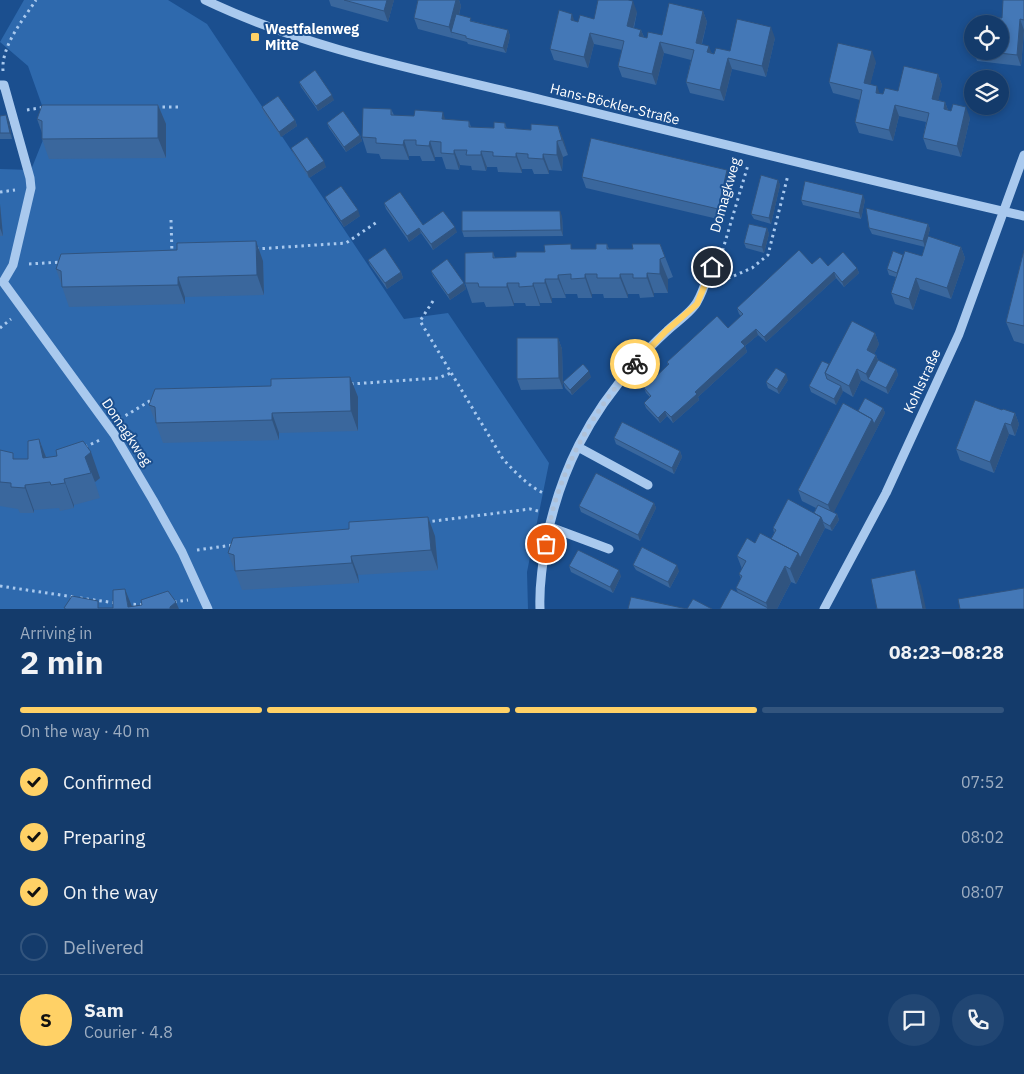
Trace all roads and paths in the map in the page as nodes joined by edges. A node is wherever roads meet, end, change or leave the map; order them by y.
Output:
1 (36, 0) edge
2 (205, 0) edge
3 (2, 85) edge
4 (49, 107) edge
5 (153, 107) edge
6 (182, 107) dead end
7 (11, 114) junction
8 (752, 152) junction
9 (1024, 155) edge
10 (789, 170) dead end
11 (1003, 211) junction
12 (1024, 216) edge
13 (171, 220) dead end
14 (377, 222) dead end
15 (249, 249) edge
16 (163, 255) edge
17 (68, 261) edge
18 (13, 265) junction
19 (712, 267) joint
20 (702, 289) junction
21 (433, 302) dead end
22 (452, 373) junction
23 (341, 384) edge
24 (158, 397) edge
25 (108, 426) junction
26 (114, 434) junction
27 (578, 447) junction
28 (81, 449) edge
29 (648, 486) dead end
30 (556, 499) junction
31 (552, 515) junction
32 (422, 522) edge
33 (550, 527) junction
34 (236, 544) edge
35 (609, 549) dead end
36 (182, 552) junction
37 (0, 586) edge
38 (203, 599) junction
39 (117, 603) edge
40 (165, 603) edge
41 (126, 604) edge
42 (146, 605) edge
43 (208, 609) edge
44 (540, 609) edge
45 (824, 609) edge

1 - 3 path
2 - 8 street, Hans-Böckler-Straße
3 - 7 street
4 - 7 path
5 - 6 path
7 - 18 street
8 - 11 street, Hans-Böckler-Straße
8 - 19 path, Domagkweg
9 - 11 street, Kohlstraße
10 - 20 path
11 - 12 street, Hans-Böckler-Straße
11 - 45 street, Kohlstraße
13 - 16 path
14 - 15 path
17 - 18 path
18 - 25 street, Domagkweg
19 - 20 street
20 - 27 street
21 - 22 path
22 - 23 path
22 - 30 path
24 - 25 path
25 - 26 street, Domagkweg
26 - 28 path
26 - 36 street, Domagkweg
27 - 29 street
27 - 30 street
30 - 31 street
31 - 32 path
31 - 33 street
33 - 35 street
33 - 44 street
34 - 36 path
36 - 38 street, Domagkweg
37 - 39 path
38 - 40 path
38 - 43 street, Domagkweg
41 - 42 path

